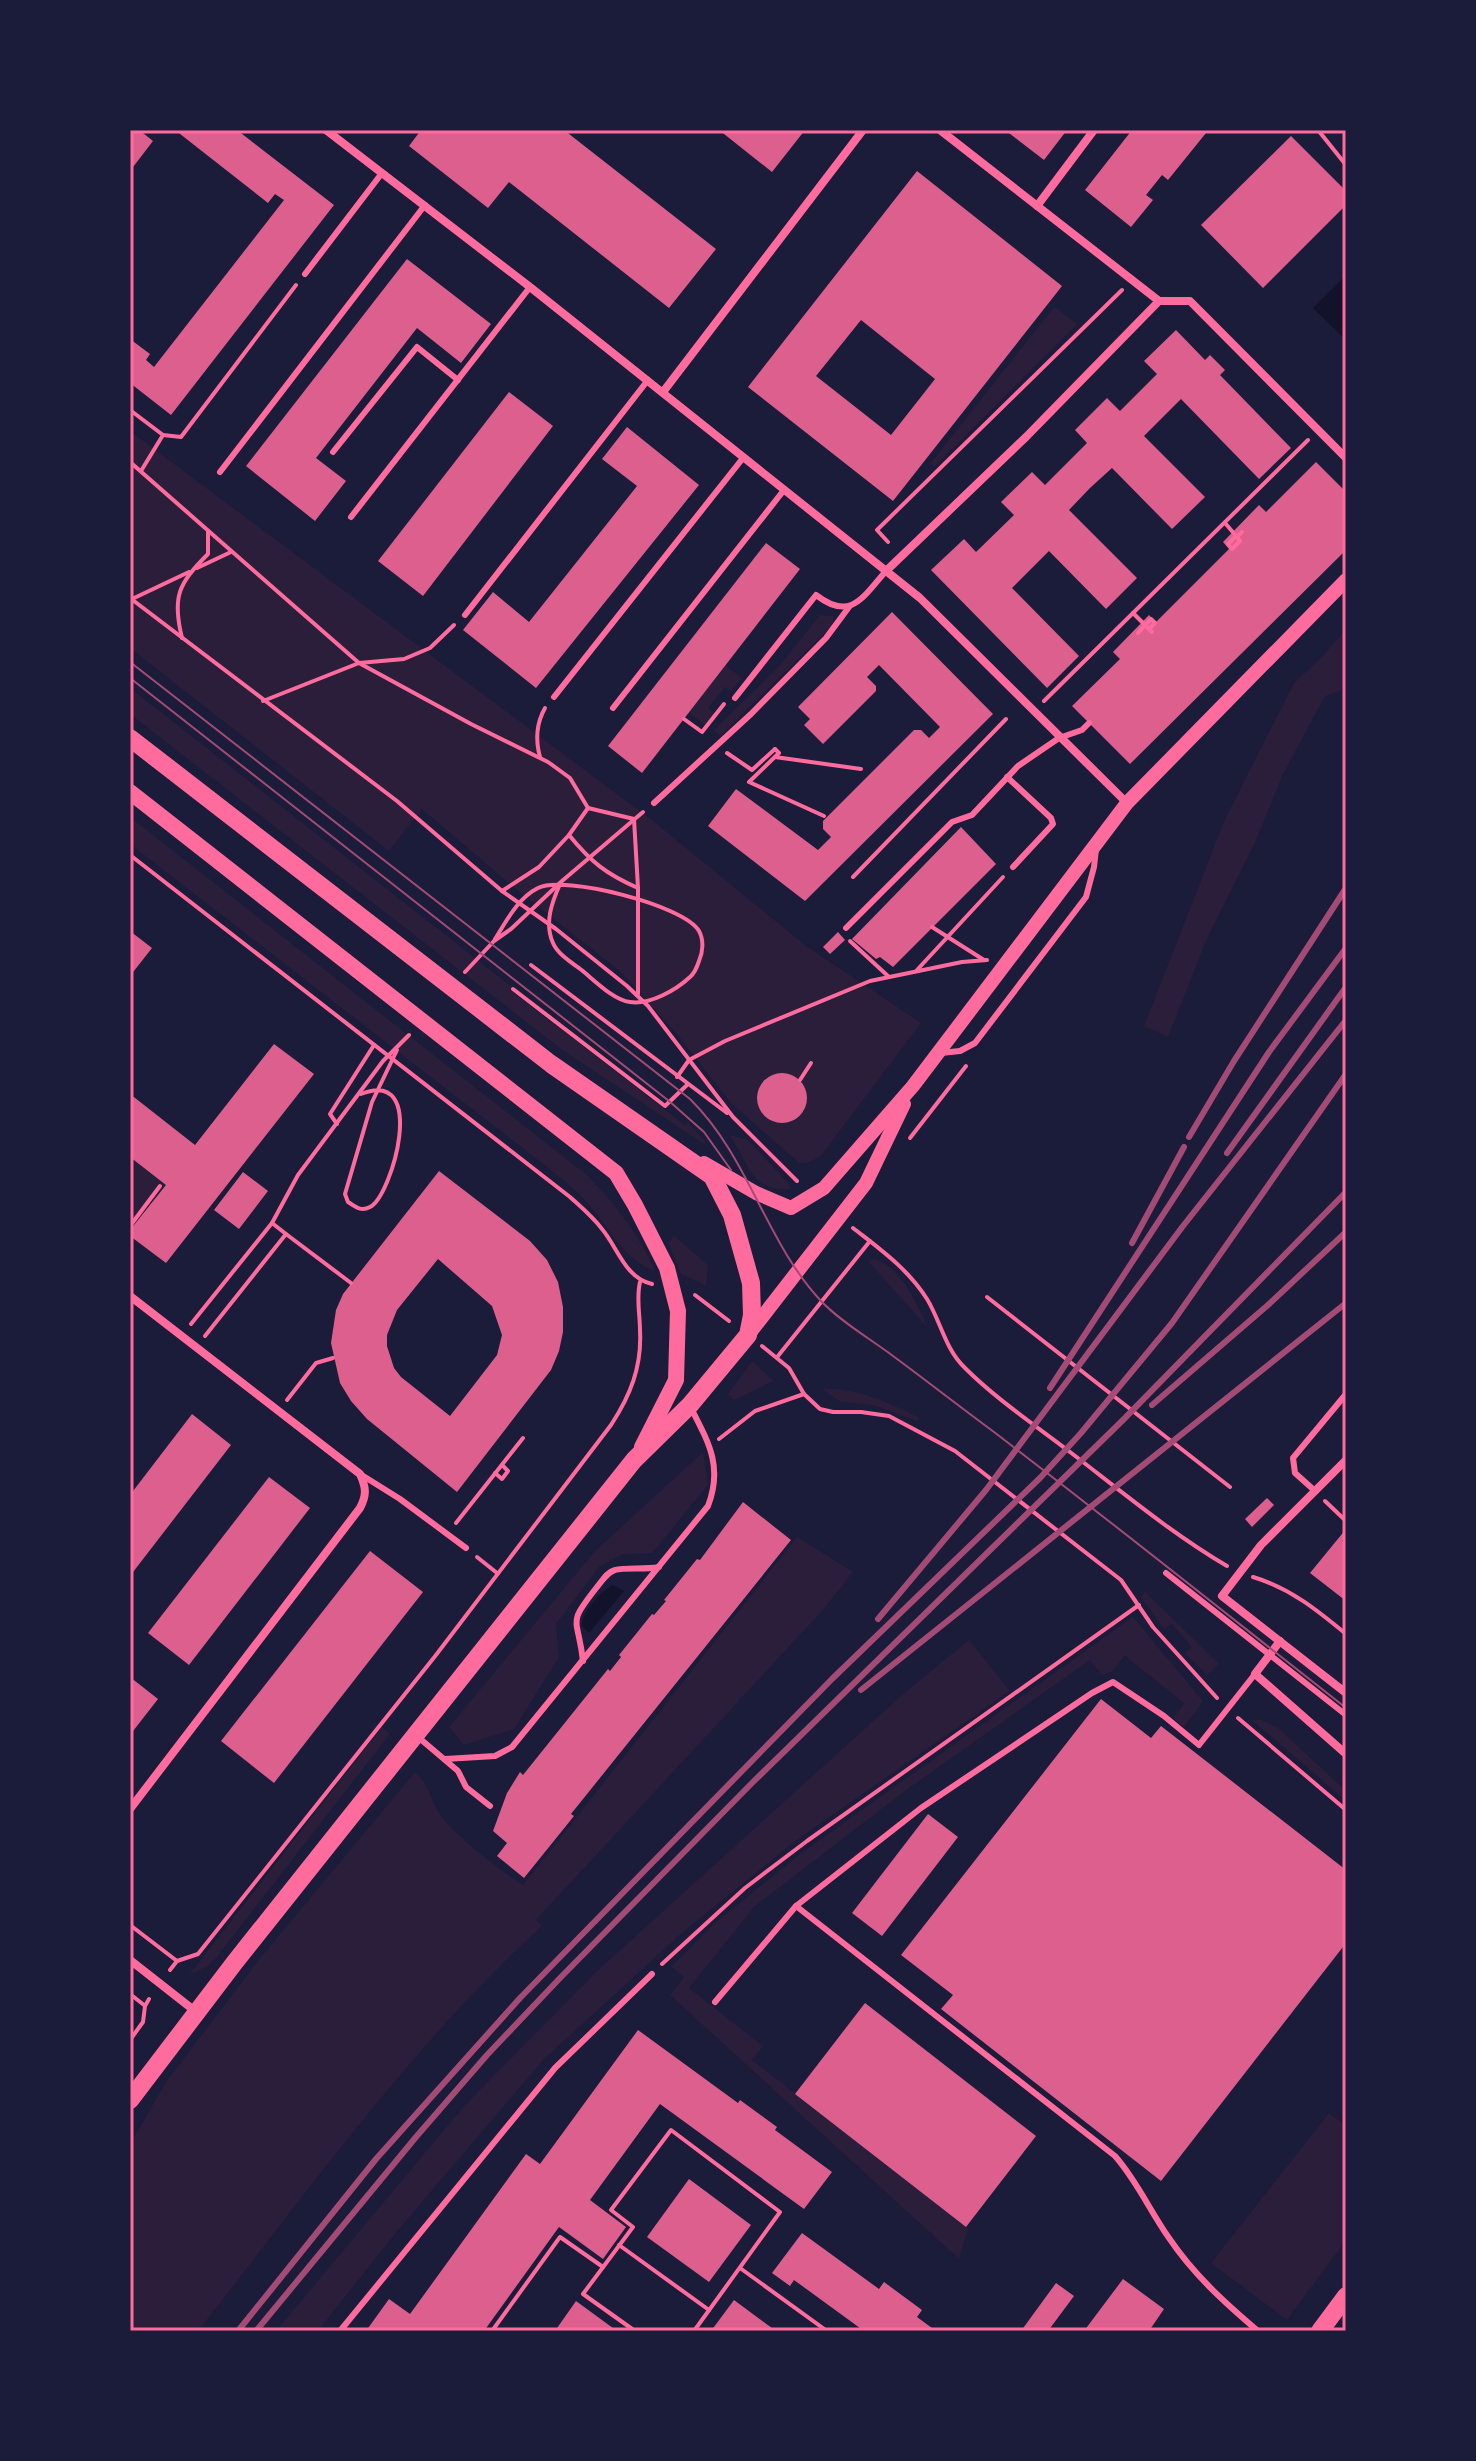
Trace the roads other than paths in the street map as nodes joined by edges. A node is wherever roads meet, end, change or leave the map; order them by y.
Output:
1 (326, 130) edge
2 (863, 130) edge
3 (940, 130) edge
4 (1094, 130) edge
5 (382, 173) junction
6 (425, 205) junction
7 (1037, 206) junction
8 (305, 274) road end
9 (530, 287) junction
10 (1159, 301) junction
11 (458, 380) junction
12 (648, 380) junction
13 (663, 392) junction
14 (333, 452) dead end
15 (743, 458) junction
16 (1346, 458) edge
17 (220, 472) dead end
18 (784, 490) junction
19 (351, 517) dead end
20 (886, 571) junction
21 (1346, 580) edge
22 (849, 607) junction
23 (465, 615) road end
24 (554, 697) road end
25 (735, 698) road end
26 (613, 708) dead end
27 (1089, 723) dead end
28 (130, 738) edge
29 (1059, 738) junction
30 (1007, 777) junction
31 (130, 792) edge
32 (654, 803) road end
33 (1127, 803) junction
34 (1096, 844) junction
35 (1013, 867) road end
36 (846, 928) road end
37 (937, 1054) junction
38 (913, 1086) junction
39 (653, 1136) junction
40 (130, 1296) edge
41 (755, 1340) junction
42 (1346, 1394) edge
43 (690, 1405) junction
44 (634, 1460) junction
45 (1346, 1460) edge
46 (360, 1474) junction
47 (1314, 1490) junction
48 (466, 1548) road end
49 (659, 1567) junction
50 (1166, 1573) dead end
51 (1280, 1641) junction
52 (1270, 1655) junction
53 (583, 1661) junction
54 (1255, 1674) junction
55 (1346, 1693) edge
56 (1346, 1715) edge
57 (415, 1734) junction
58 (1346, 1754) edge
59 (445, 1759) junction
60 (490, 1806) dead end
61 (130, 1809) edge
62 (796, 1906) junction
63 (130, 1960) edge
64 (652, 1974) road end
65 (715, 2002) dead end
66 (196, 2012) junction
67 (130, 2100) edge
68 (1346, 2296) edge
69 (340, 2331) edge
70 (1258, 2331) edge
71 (1320, 2331) edge

1 - 5 street
2 - 13 street
3 - 7 street
4 - 7 street
5 - 6 street
5 - 8 lane
6 - 9 street
6 - 17 lane
7 - 10 street
9 - 11 lane
9 - 12 street
10 - 16 street
10 - 20 street
11 - 14 lane
11 - 19 lane
12 - 13 street
12 - 23 lane
13 - 15 street
15 - 18 street
15 - 24 lane
18 - 20 street
18 - 26 lane
20 - 22 lane
20 - 29 street
21 - 33 street
22 - 25 lane
22 - 32 lane
27 - 29 lane
28 - 39 main road
29 - 30 lane
29 - 33 street
30 - 35 lane
30 - 36 lane
31 - 44 main road
33 - 34 street
34 - 37 street
34 - 37 lane
37 - 38 street
38 - 39 street
38 - 41 street
39 - 41 main road
40 - 46 street
41 - 43 main road
42 - 47 lane
43 - 44 main road
43 - 49 lane
44 - 57 main road
45 - 47 street
46 - 48 lane
46 - 61 street
47 - 51 street
49 - 53 lane
49 - 53 lane
50 - 52 lane
51 - 52 street
51 - 55 street
52 - 54 street
52 - 56 lane
53 - 59 lane
54 - 58 street
54 - 62 lane
57 - 59 lane
57 - 66 main road
59 - 60 lane
62 - 65 lane
62 - 70 lane
63 - 66 street
64 - 69 lane
66 - 67 main road
68 - 71 main road

